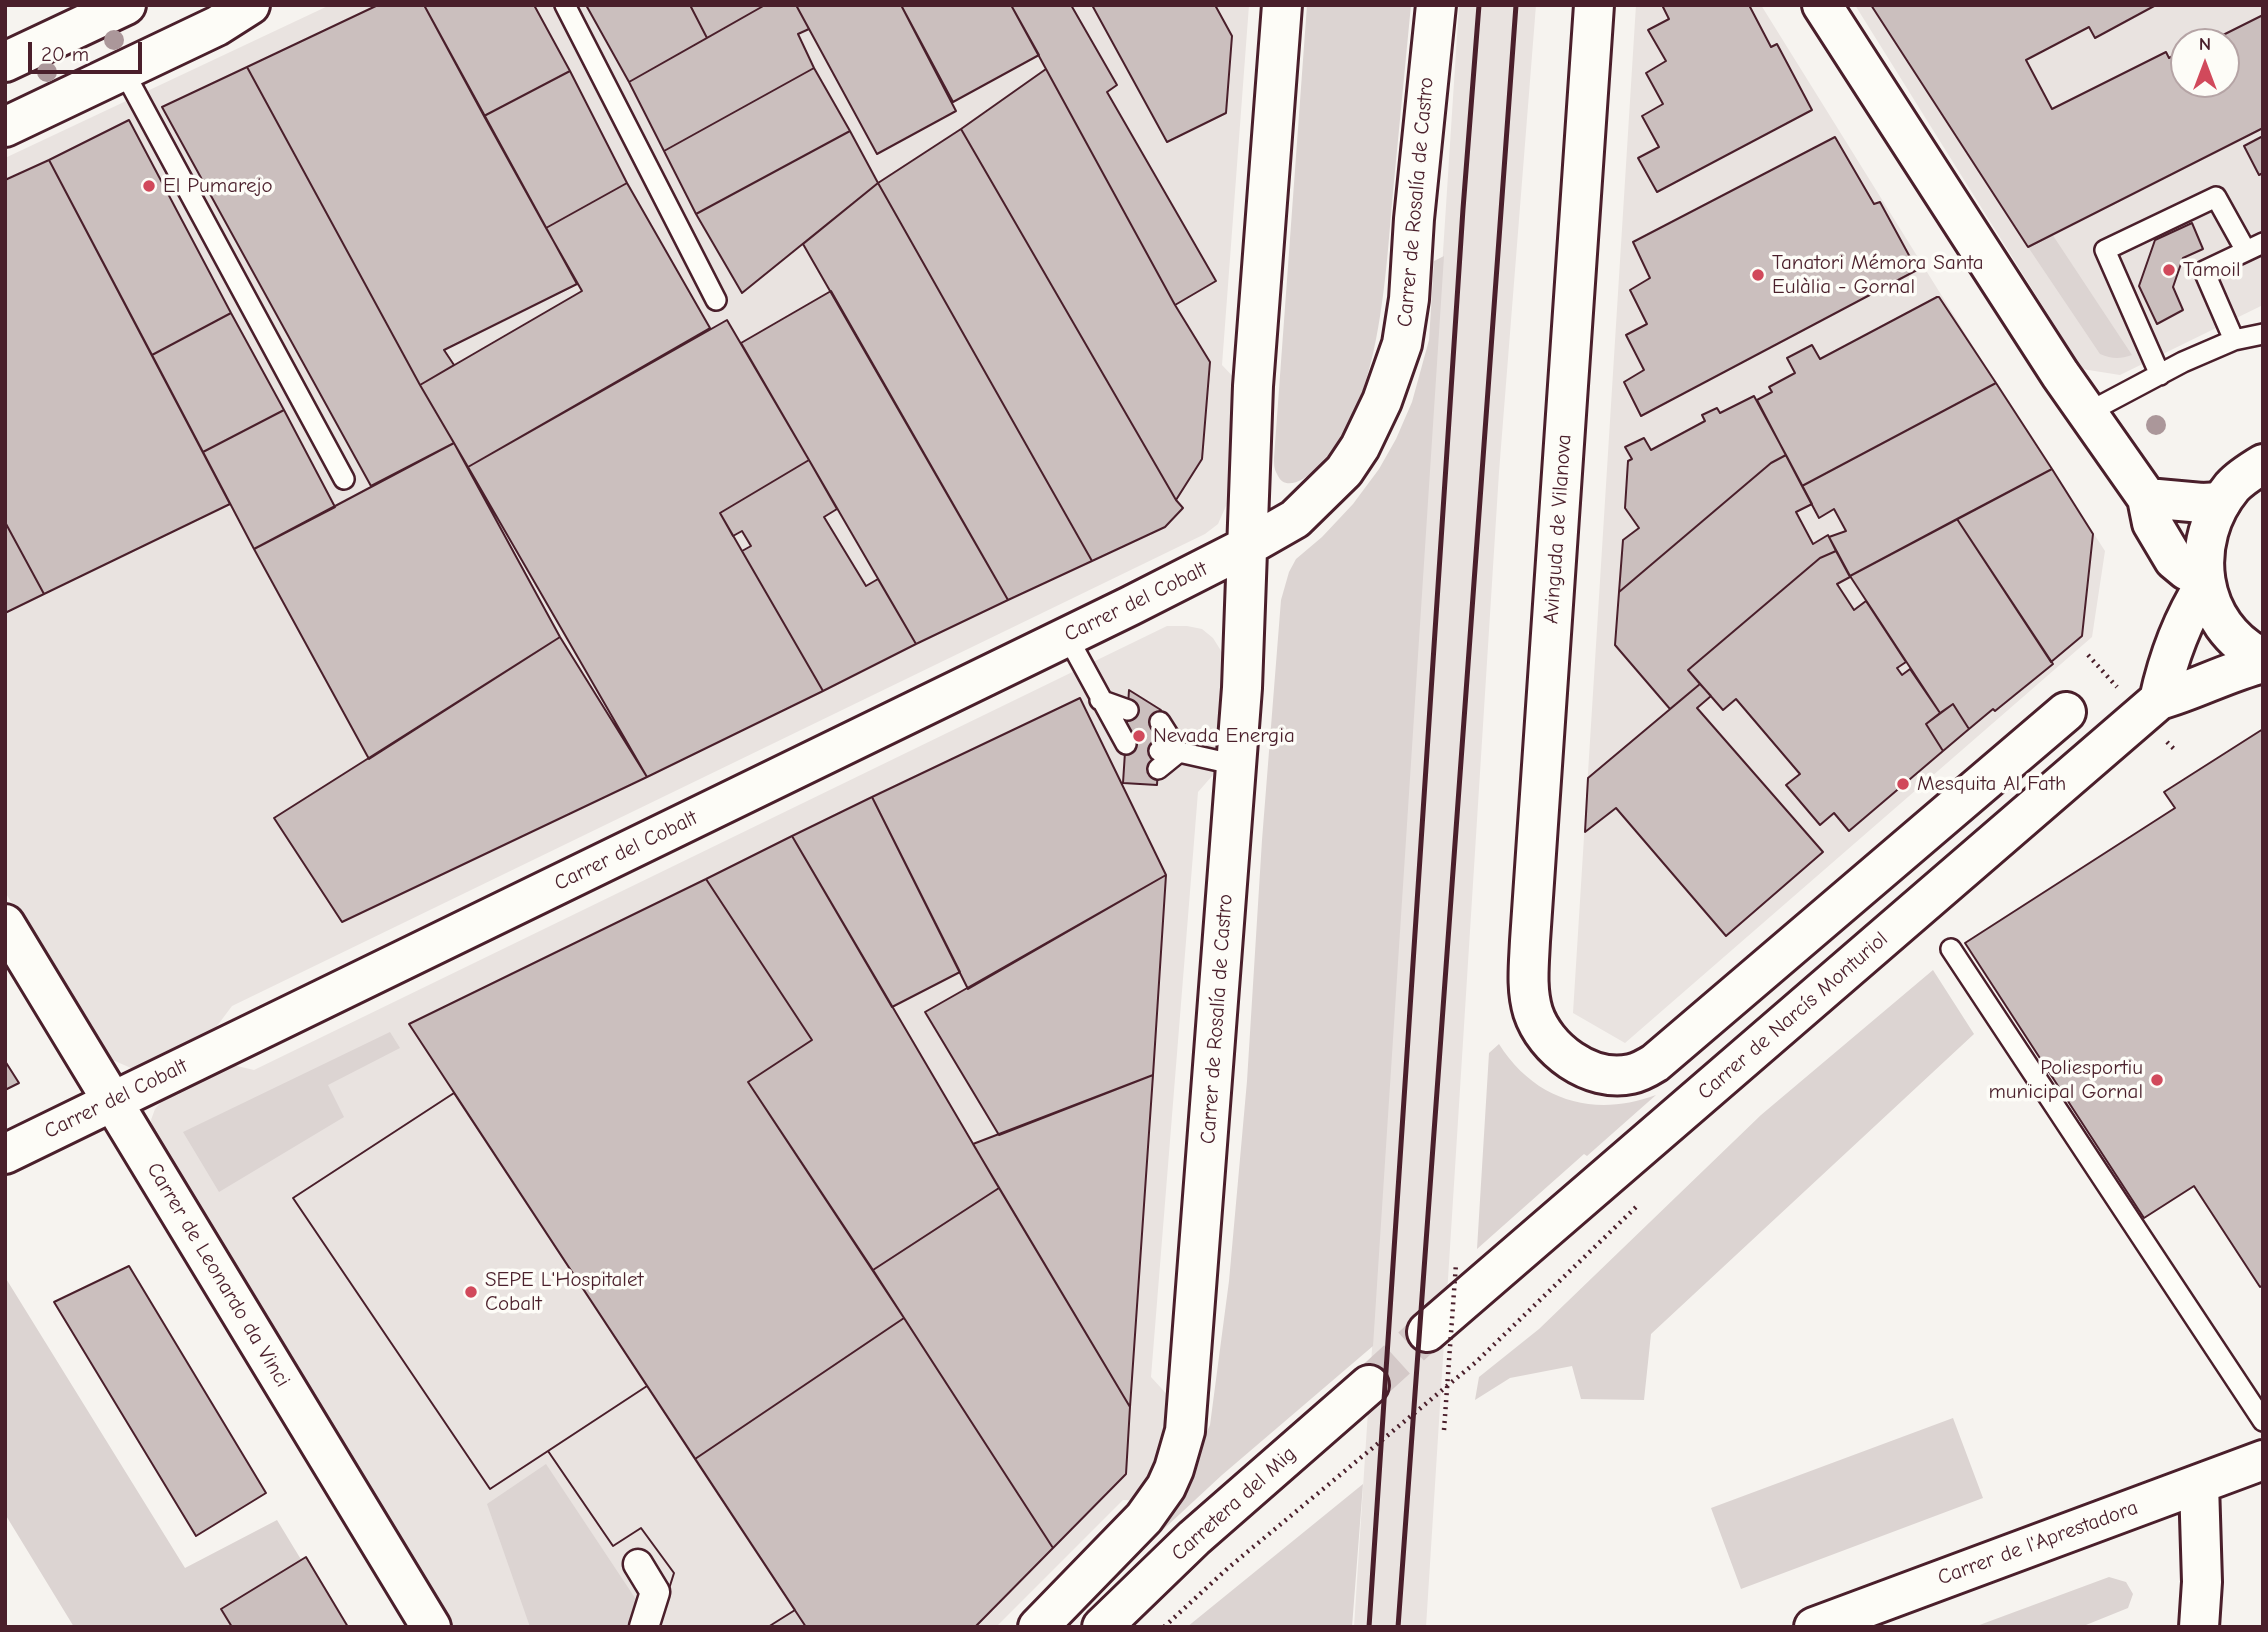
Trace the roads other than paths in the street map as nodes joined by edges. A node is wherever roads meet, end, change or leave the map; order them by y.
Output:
1 (126, 5) edge
2 (250, 5) edge
3 (268, 5) edge
4 (565, 5) edge
5 (1282, 5) edge
6 (1436, 5) edge
7 (1594, 5) edge
8 (1822, 5) edge
9 (217, 26) junction
10 (5, 62) edge
11 (123, 70) junction
12 (5, 127) edge
13 (2254, 247) edge
14 (716, 300) dead end
15 (2263, 334) edge
16 (2234, 340) junction
17 (2160, 374) junction
18 (2087, 413) junction
19 (2263, 464) edge
20 (344, 480) dead end
21 (2147, 498) junction
22 (2221, 502) junction
23 (1246, 547) junction
24 (2204, 582) junction
25 (1067, 636) junction
26 (2263, 658) edge
27 (2263, 663) edge
28 (2142, 697) junction
29 (1100, 700) junction
30 (2066, 712) dead end
31 (1159, 744) dead end
32 (1237, 765) junction
33 (5, 924) edge
34 (1951, 948) dead end
35 (113, 1101) junction
36 (5, 1154) edge
37 (1427, 1332) tunnel mouth
38 (1369, 1385) tunnel mouth
39 (2263, 1421) edge
40 (2263, 1460) edge
41 (2199, 1484) junction
42 (638, 1564) dead end
43 (431, 1627) edge
44 (644, 1627) edge
45 (1038, 1627) edge
46 (1102, 1627) edge
47 (1814, 1627) edge
48 (2199, 1627) edge

1 - 10 street
2 - 9 street
3 - 9 street
4 - 14 lane
5 - 23 street, Carrer de Rosalía de Castro
6 - 23 street, Carrer de Rosalía de Castro
7 - 30 street, Avinguda de Vilanova
8 - 18 street
9 - 11 street
11 - 12 street
11 - 20 lane
13 - 16 lane
13 - 17 lane
15 - 16 lane
16 - 17 lane
17 - 18 lane
18 - 21 street
19 - 22 street
21 - 22 street
21 - 24 street
22 - 24 street
23 - 25 street, Carrer del Cobalt
23 - 32 street, Carrer de Rosalía de Castro
24 - 26 street
24 - 28 street
25 - 29 lane
25 - 35 street, Carrer del Cobalt
27 - 28 street, Carrer de Narcís Monturiol
28 - 37 street, Carrer de Narcís Monturiol
29 - 29 lane
31 - 32 lane
32 - 45 street, Carrer de Rosalía de Castro
33 - 35 street, Carrer de Leonardo da Vinci
34 - 39 lane
35 - 36 street, Carrer del Cobalt
35 - 43 street, Carrer de Leonardo da Vinci
38 - 46 street, Carretera del Mig
40 - 41 street, Carrer de l'Aprestadora
41 - 47 street, Carrer de l'Aprestadora
41 - 48 street
42 - 44 street

